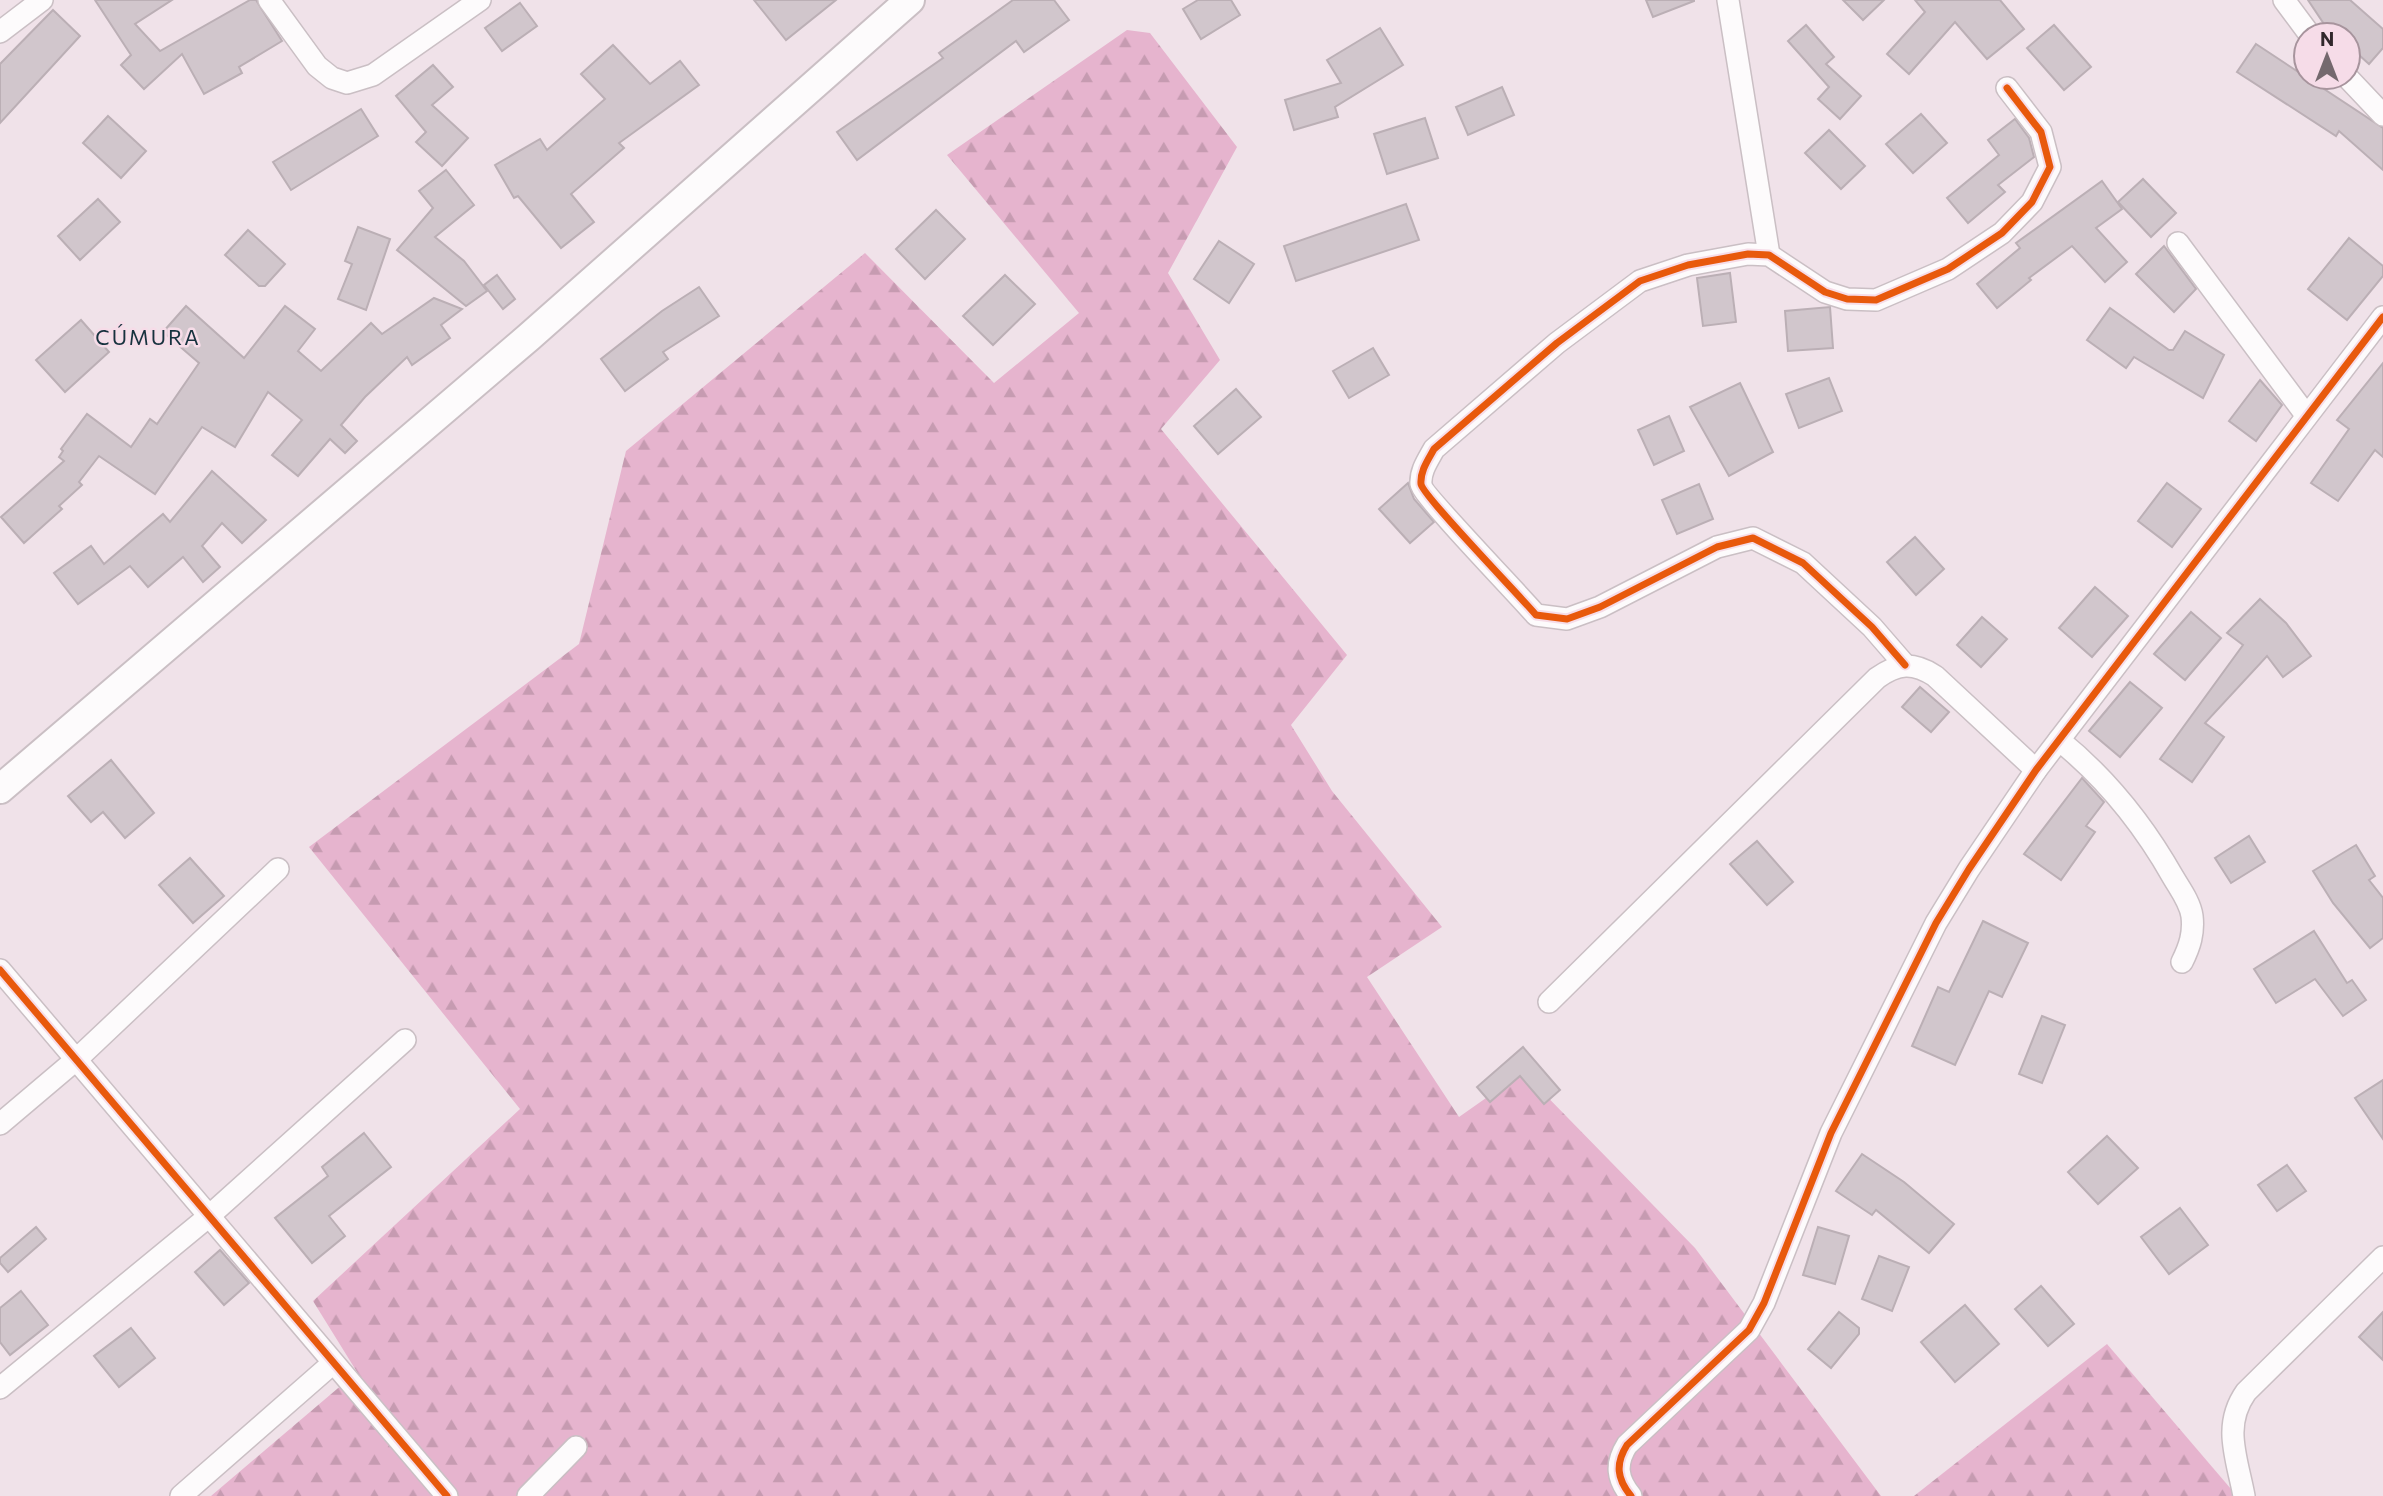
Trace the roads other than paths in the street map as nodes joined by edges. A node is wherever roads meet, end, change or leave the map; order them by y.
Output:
1 (42, 0) edge
2 (269, 0) edge
3 (480, 0) edge
4 (910, 0) edge
5 (1728, 0) edge
6 (2284, 0) edge
7 (2300, 21) edge
8 (0, 32) edge
9 (2007, 88) dead end
10 (2360, 91) edge
11 (2383, 115) edge
12 (2178, 243) dead end
13 (1769, 254) junction
14 (2383, 317) edge
15 (2306, 415) junction
16 (1905, 665) junction
17 (2059, 740) junction
18 (2036, 770) junction
19 (0, 789) edge
20 (278, 869) dead end
21 (2182, 962) dead end
22 (0, 970) edge
23 (1549, 1002) dead end
24 (405, 1040) dead end
25 (78, 1058) junction
26 (0, 1124) edge
27 (208, 1217) junction
28 (2383, 1257) edge
29 (333, 1363) junction
30 (0, 1388) edge
31 (576, 1447) dead end
32 (181, 1496) edge
33 (447, 1496) edge
34 (528, 1496) edge
35 (1630, 1496) edge
36 (2244, 1496) edge

1 - 8 street
2 - 3 street
4 - 19 main road
5 - 13 street
6 - 7 street
9 - 13 street
10 - 11 street
12 - 15 street
13 - 16 street
14 - 15 street
15 - 17 street
16 - 18 street
16 - 23 street
17 - 18 street
17 - 21 street
18 - 35 street
20 - 25 street
22 - 25 street
24 - 27 street
25 - 26 street
25 - 27 street
27 - 29 street
27 - 30 street
28 - 36 street
29 - 32 street
29 - 33 street
31 - 34 street

